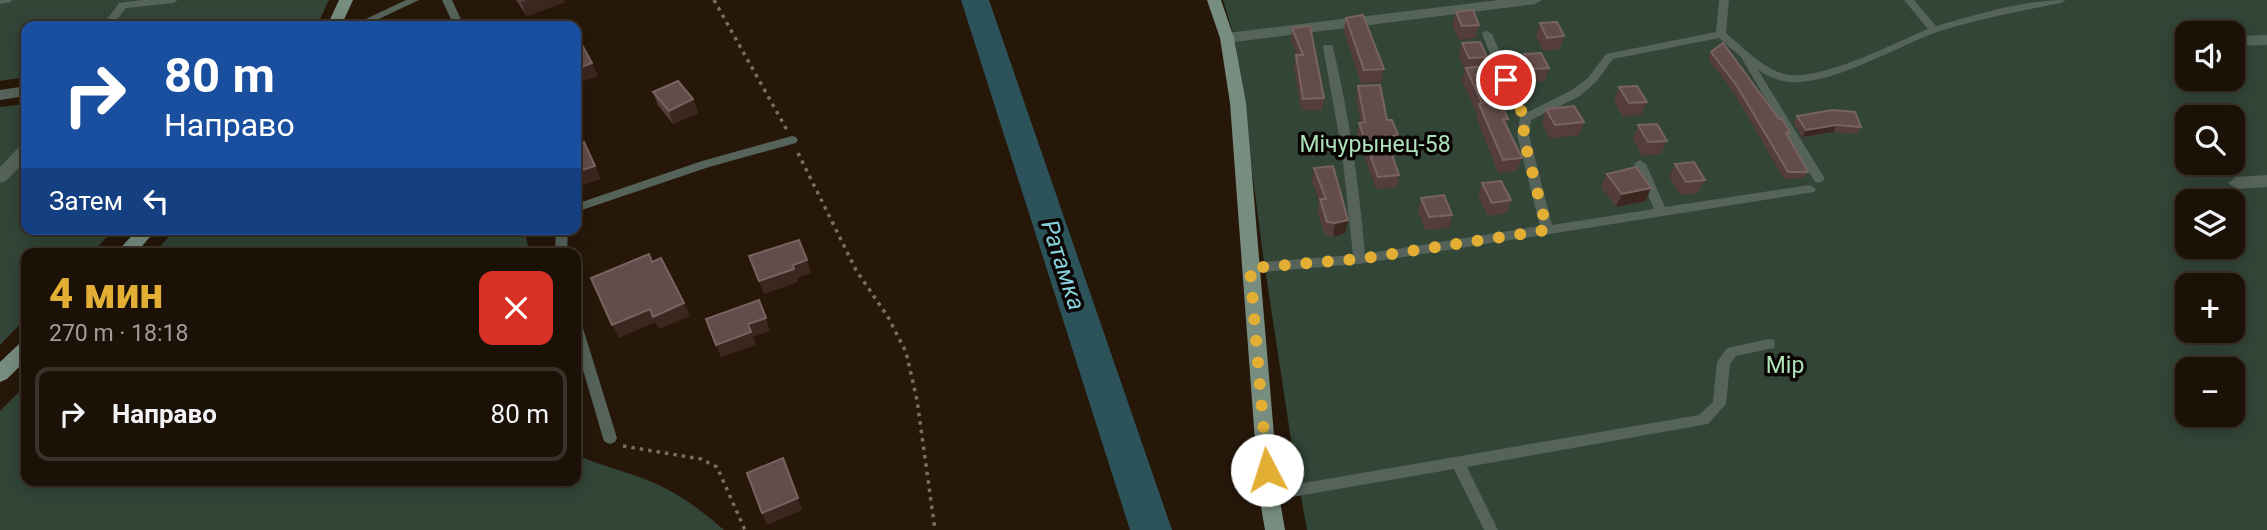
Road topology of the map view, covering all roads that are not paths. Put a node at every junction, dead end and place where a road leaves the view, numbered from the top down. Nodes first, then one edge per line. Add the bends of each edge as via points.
1 (7, 0) edge
2 (173, 0) edge
3 (346, 0) edge
4 (414, 0) edge
5 (447, 0) edge
6 (1214, 0) edge
7 (1535, 0) edge
8 (1724, 0) edge
9 (1909, 0) edge
10 (2061, 0) edge
11 (0, 1) edge
12 (124, 3) edge
13 (111, 21) edge
14 (336, 21) edge
15 (367, 21) edge
16 (457, 21) edge
17 (1934, 30) junction
18 (1486, 34) dead end
19 (1721, 34) junction
20 (1230, 37) junction
21 (2267, 40) edge
22 (2245, 41) edge
23 (1328, 47) dead end
24 (1742, 51) junction
25 (21, 93) edge
26 (0, 95) edge
27 (1526, 118) junction
28 (792, 140) road end
29 (21, 155) edge
30 (1640, 164) dead end
31 (0, 177) edge
32 (2267, 181) edge
33 (2236, 183) dead end
34 (581, 206) edge
35 (1661, 212) junction
36 (1547, 230) junction
37 (143, 235) edge
38 (130, 248) edge
39 (1359, 259) junction
40 (1250, 268) junction
41 (581, 342) edge
42 (1769, 344) dead end
43 (15, 355) edge
44 (0, 374) edge
45 (610, 438) road end
46 (1458, 463) junction
47 (1269, 495) junction
48 (1275, 530) edge
49 (1491, 530) edge

1 - 11 lane
2 - 12 lane
3 - 14 street
4 - 15 lane
5 - 16 lane
6 - 20 street
7 - 20 street
8 - 19 lane
9 - 17 lane
10 - 17 lane via 1990,13
12 - 13 lane
17 - 24 lane via 1831,72 1798,79 1772,72
18 - 27 lane
19 - 24 lane
19 - 27 lane via 1610,56 1576,93
20 - 40 street
21 - 22 street
23 - 39 lane via 1352,164
24 - 35 lane via 1814,184
25 - 26 street
27 - 36 lane via 1523,135
28 - 34 lane
29 - 31 street
30 - 35 lane
32 - 33 street
35 - 36 lane
36 - 39 lane
37 - 38 street
39 - 40 lane
40 - 47 street
41 - 45 lane
42 - 46 lane via 1732,352 1724,362 1719,404 1703,420
43 - 44 street
46 - 47 lane
46 - 49 lane
47 - 48 street

